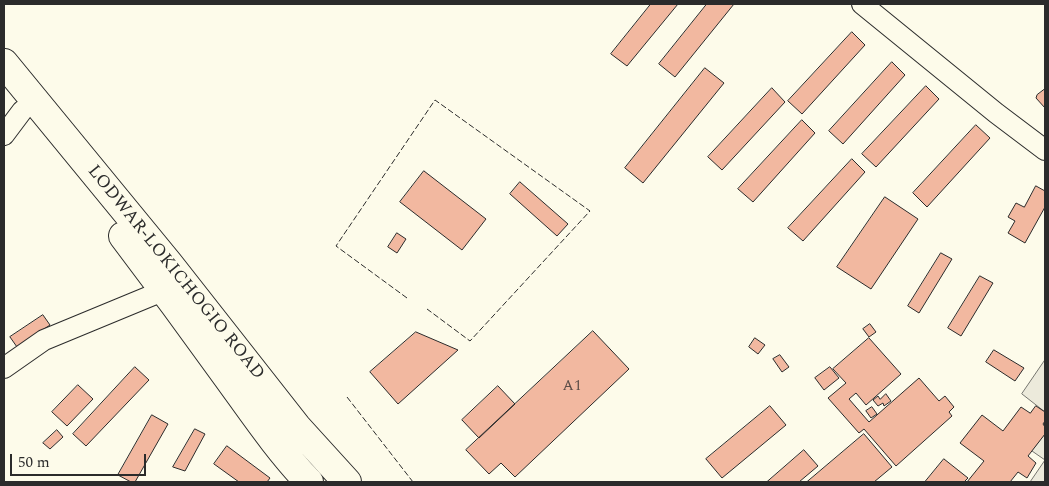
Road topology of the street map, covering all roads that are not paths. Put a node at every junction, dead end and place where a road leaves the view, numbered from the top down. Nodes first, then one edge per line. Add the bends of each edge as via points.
1 (862, 4) edge
2 (4, 63) edge
3 (4, 89) edge
4 (22, 111) junction
5 (4, 135) edge
6 (1045, 150) edge
7 (165, 290) junction
8 (4, 368) edge
9 (309, 482) edge
10 (347, 482) edge

1 - 6 street
2 - 10 highway, LODWAR-LOKICHOGIO ROAD via 297,427
3 - 4 highway, LODWAR-LOKICHOGIO ROAD
4 - 5 street
4 - 7 highway, LODWAR-LOKICHOGIO ROAD via 82,182
7 - 8 street via 44,340
7 - 9 highway, LODWAR-LOKICHOGIO ROAD via 243,400

